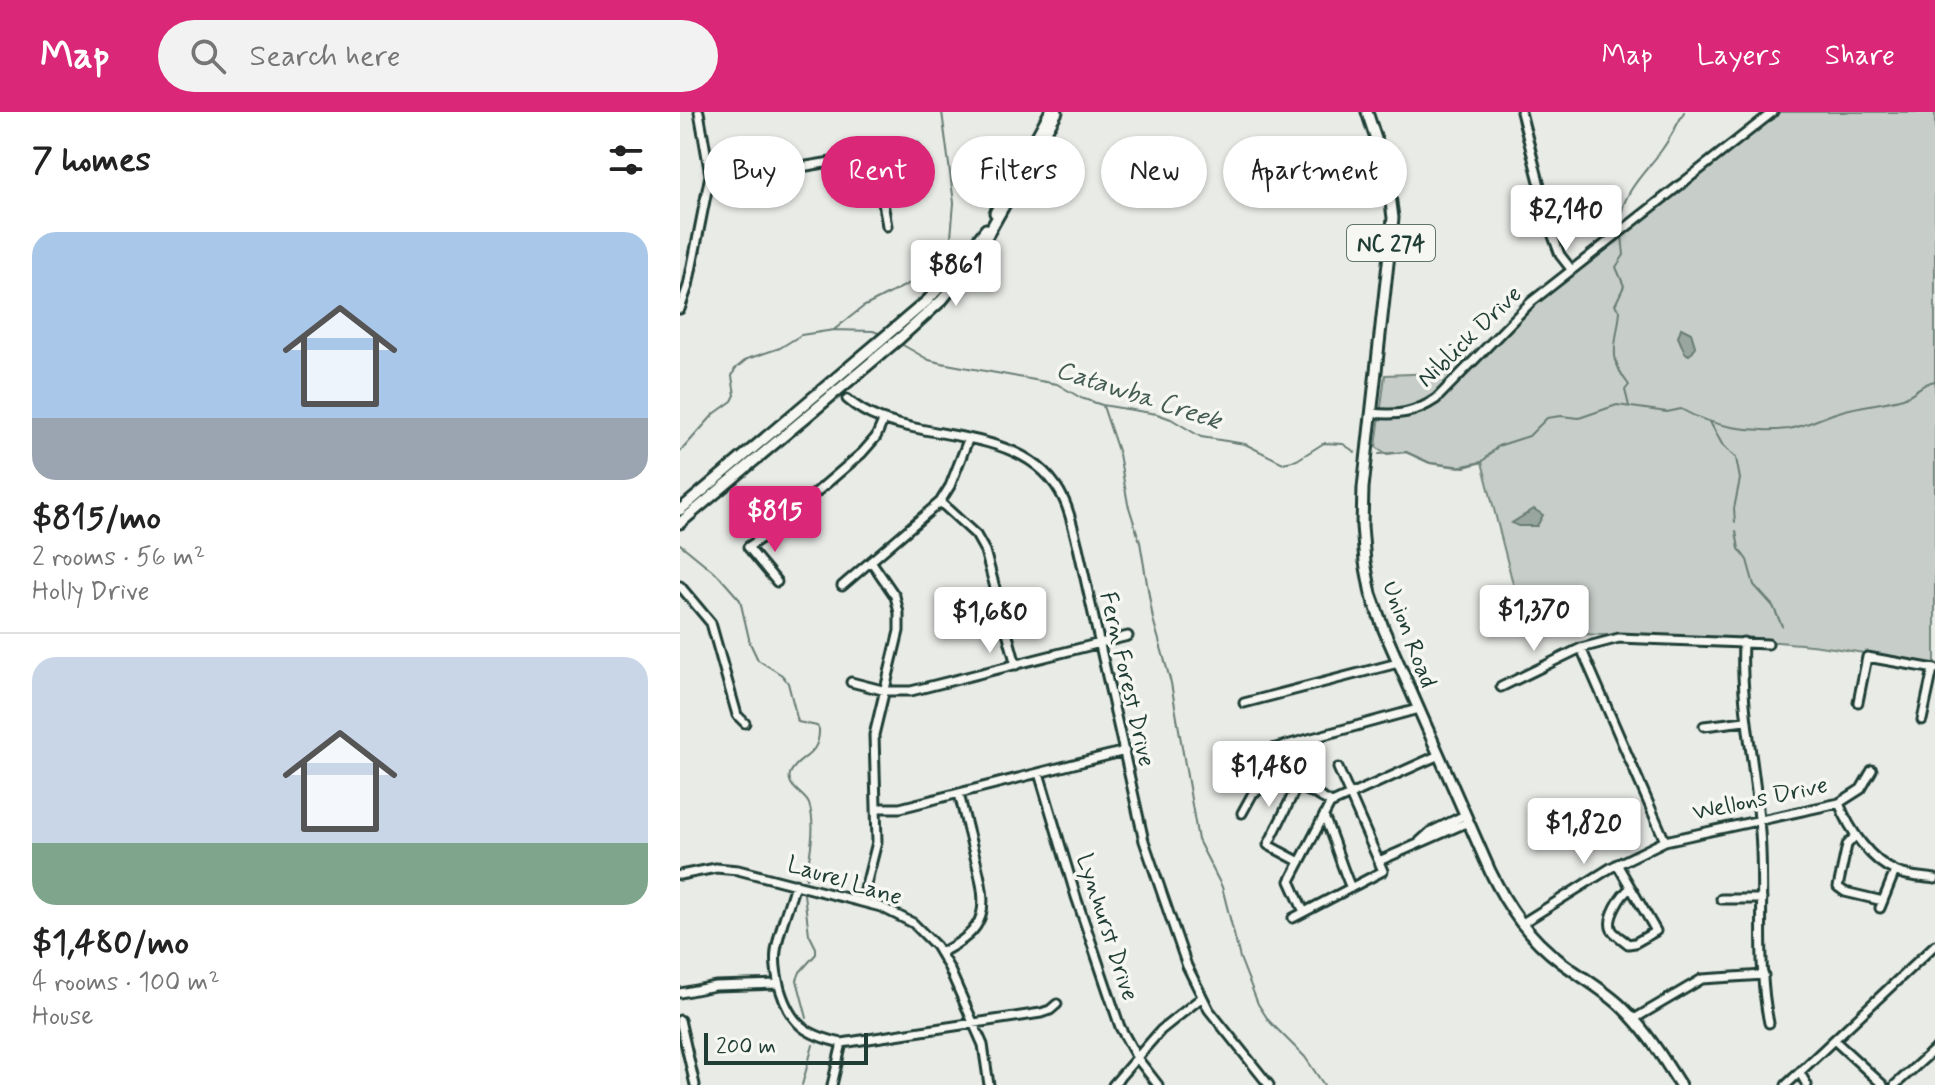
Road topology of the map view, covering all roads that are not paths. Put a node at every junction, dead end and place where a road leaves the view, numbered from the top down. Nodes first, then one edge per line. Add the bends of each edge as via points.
1 (699, 112) edge
2 (1050, 112) edge
3 (1057, 112) edge
4 (1367, 112) edge
5 (1521, 112) edge
6 (1773, 112) edge
7 (1038, 136) edge
8 (1043, 136) edge
9 (704, 141) edge
10 (704, 205) edge
11 (884, 208) edge
12 (1001, 208) edge
13 (887, 226) dead end
14 (1571, 269) junction
15 (680, 309) edge
16 (908, 324) junction
17 (847, 399) dead end
18 (1372, 413) junction
19 (883, 421) junction
20 (968, 440) junction
21 (940, 502) junction
22 (680, 510) edge
23 (680, 523) edge
24 (871, 561) junction
25 (777, 582) dead end
26 (681, 586) edge
27 (842, 586) dead end
28 (1128, 636) dead end
29 (1743, 642) junction
30 (1100, 644) junction
31 (1768, 644) dead end
32 (1581, 648) junction
33 (1398, 663) junction
34 (1016, 665) junction
35 (1934, 669) edge
36 (851, 682) dead end
37 (1501, 687) dead end
38 (886, 691) junction
39 (1858, 702) dead end
40 (1244, 703) dead end
41 (1418, 709) junction
42 (1922, 720) dead end
43 (1745, 721) junction
44 (745, 723) dead end
45 (1704, 726) dead end
46 (1125, 751) junction
47 (1265, 751) dead end
48 (1439, 755) junction
49 (1338, 768) dead end
50 (1872, 770) dead end
51 (1039, 773) junction
52 (1297, 786) junction
53 (959, 793) junction
54 (1349, 795) junction
55 (1332, 803) junction
56 (1839, 803) junction
57 (876, 808) junction
58 (1242, 813) dead end
59 (1324, 817) junction
60 (1467, 819) junction
61 (1759, 819) junction
62 (1856, 835) junction
63 (1665, 841) junction
64 (1379, 861) junction
65 (1300, 862) junction
66 (1617, 864) junction
67 (1895, 871) junction
68 (680, 875) edge
69 (1935, 879) edge
70 (795, 884) junction
71 (1351, 888) junction
72 (1631, 888) junction
73 (1721, 899) dead end
74 (1762, 899) junction
75 (862, 901) junction
76 (1304, 912) junction
77 (1293, 918) dead end
78 (1521, 924) junction
79 (1935, 945) edge
80 (940, 953) junction
81 (1764, 975) junction
82 (779, 984) junction
83 (680, 993) edge
84 (1201, 998) junction
85 (1057, 1004) dead end
86 (1634, 1019) junction
87 (680, 1020) edge
88 (973, 1023) junction
89 (1769, 1023) dead end
90 (1834, 1040) junction
91 (842, 1043) junction
92 (1935, 1049) edge
93 (1137, 1058) junction
94 (1800, 1073) junction
95 (695, 1085) edge
96 (832, 1085) edge
97 (989, 1085) edge
98 (1113, 1085) edge
99 (1158, 1085) edge
100 (1269, 1085) edge
101 (1680, 1085) edge
102 (1786, 1085) edge
103 (1807, 1085) edge
104 (1883, 1085) edge
105 (1895, 1085) edge

1 - 9 street
2 - 7 main road
3 - 8 main road
4 - 18 main road, Union Road / NC 274 via 1387,172 1393,218
5 - 14 street via 1553,236
6 - 14 street, Niblick Drive
10 - 15 street
11 - 13 street
12 - 16 main road via 965,273 942,300
14 - 18 street, Niblick Drive via 1436,399 1399,415
16 - 22 main road
16 - 23 main road via 869,364
17 - 19 street, Fern Forest Drive
18 - 33 main road, Union Road / NC 274 via 1363,544 1371,594
19 - 20 street, Fern Forest Drive
19 - 25 street via 862,453 748,547
20 - 21 street
20 - 30 street, Fern Forest Drive via 1021,454 1059,489
21 - 24 street
21 - 34 street via 964,522 985,551
24 - 27 street
24 - 38 street via 895,596 899,613
26 - 44 street via 711,623 737,715
28 - 30 street
29 - 31 street
29 - 32 street via 1634,637
29 - 43 street
30 - 34 street
30 - 46 street, Fern Forest Drive
32 - 37 street
32 - 63 street
33 - 40 street
33 - 41 main road, Union Road / NC 274
34 - 38 street via 911,691
35 - 39 street via 1867,657
35 - 42 street
36 - 38 street
38 - 57 street via 874,735
41 - 47 street
41 - 48 main road, Union Road / NC 274
43 - 45 street
43 - 61 street
46 - 51 street
46 - 84 street, Fern Forest Drive via 1148,857
48 - 54 street
48 - 60 main road, Union Road / NC 274
49 - 54 street
50 - 56 street, Wellons Drive via 1861,789
51 - 53 street
51 - 93 street, Lynhurst Drive via 1080,911 1120,1027
52 - 55 street
52 - 58 street via 1266,786 1253,793
52 - 65 street via 1268,845
53 - 57 street via 895,809
53 - 80 street via 984,906 967,938
54 - 55 street
54 - 64 street
55 - 59 street
56 - 61 street, Wellons Drive
56 - 62 street
57 - 75 street via 877,847
59 - 65 street
59 - 71 street
60 - 64 street via 1430,832
60 - 78 main road, Union Road / NC 274
61 - 63 street, Wellons Drive
61 - 74 street
62 - 67 street
62 - 67 street via 1847,845 1838,887 1882,905
63 - 66 street, Wellons Drive
64 - 71 street via 1383,871
65 - 76 street via 1290,881
66 - 72 street
66 - 78 street, Wellons Drive
67 - 69 street
68 - 70 street, Laurel Lane via 730,868
70 - 75 street, Laurel Lane
70 - 82 street via 776,951
71 - 76 street
72 - 72 street via 1656,931 1628,944 1611,926 1619,898
73 - 74 street
74 - 81 street
75 - 80 street, Laurel Lane via 903,917
76 - 77 street
78 - 86 main road, Union Road / NC 274
79 - 90 street
80 - 88 street, Laurel Lane
81 - 86 street via 1702,979
81 - 89 street
82 - 83 street
82 - 91 street via 795,1022 807,1032
84 - 93 street via 1170,1021
84 - 100 street, Fern Forest Drive
85 - 88 street via 1041,1013
86 - 101 main road, Union Road / NC 274
87 - 95 street
88 - 91 street
88 - 97 street, Laurel Lane via 983,1045
90 - 94 street
90 - 104 street
91 - 96 street
92 - 105 street
93 - 98 street
93 - 99 street, Lynhurst Drive
94 - 102 street
94 - 103 street

